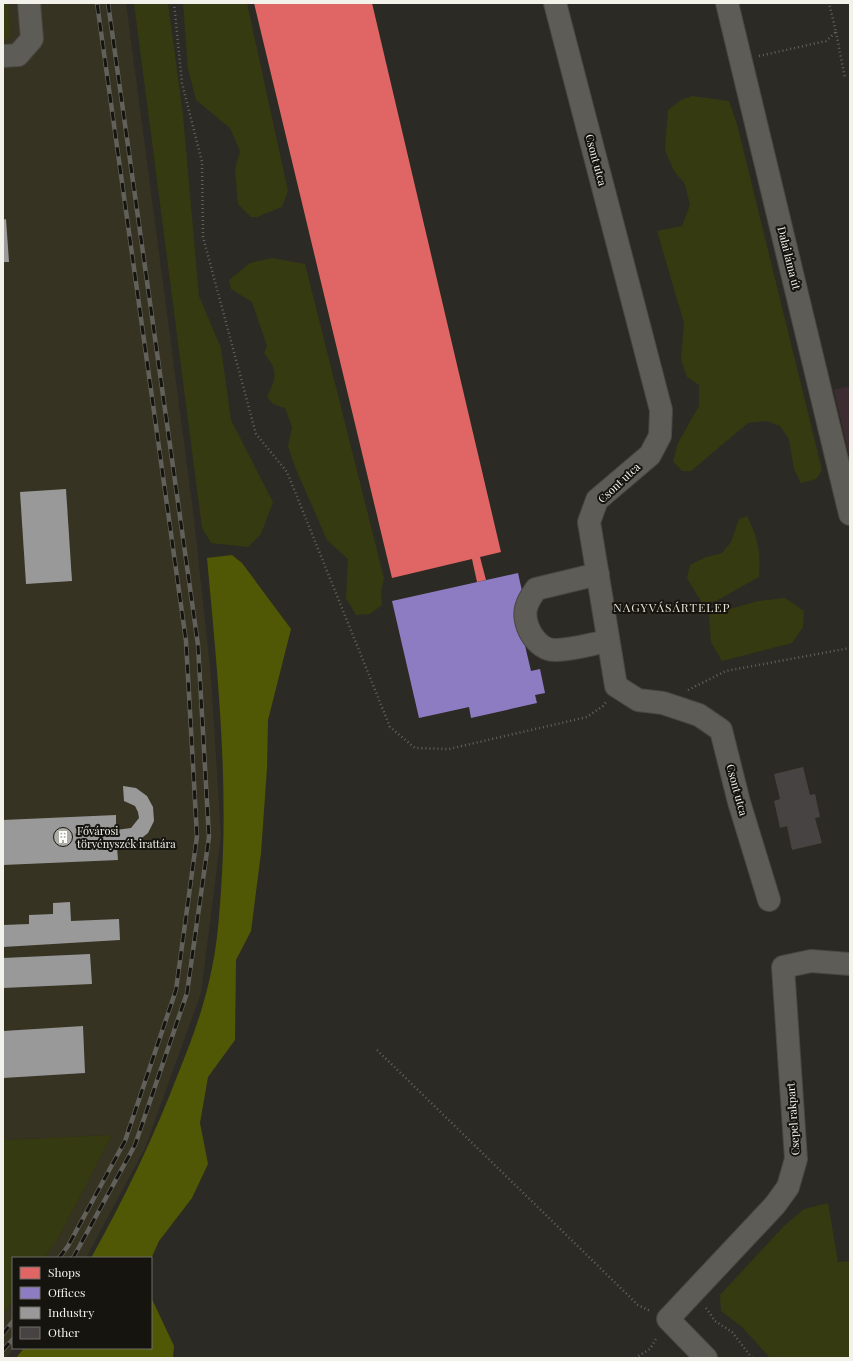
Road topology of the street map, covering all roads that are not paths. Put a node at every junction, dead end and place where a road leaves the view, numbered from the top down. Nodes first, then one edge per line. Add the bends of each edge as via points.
1 (29, 3) edge
2 (555, 3) edge
3 (727, 3) edge
4 (3, 56) edge
5 (850, 514) edge
6 (598, 574) junction
7 (608, 641) junction
8 (769, 900) dead end
9 (850, 964) edge
10 (706, 1358) edge

1 - 4 lane via 32,40 18,55
2 - 6 lane, Csont utca via 661,410 660,436 650,455 597,500 589,522
3 - 5 lane, Dalai láma út
6 - 7 lane, Csont utca
6 - 7 lane via 536,589 526,605 525,615 531,635 539,644 554,651
7 - 8 lane, Csont utca via 616,686 638,700 663,703 699,715 721,730 739,802
9 - 10 lane, Csepel rakpart via 811,961 783,967 796,1159 788,1187 775,1205 668,1319

